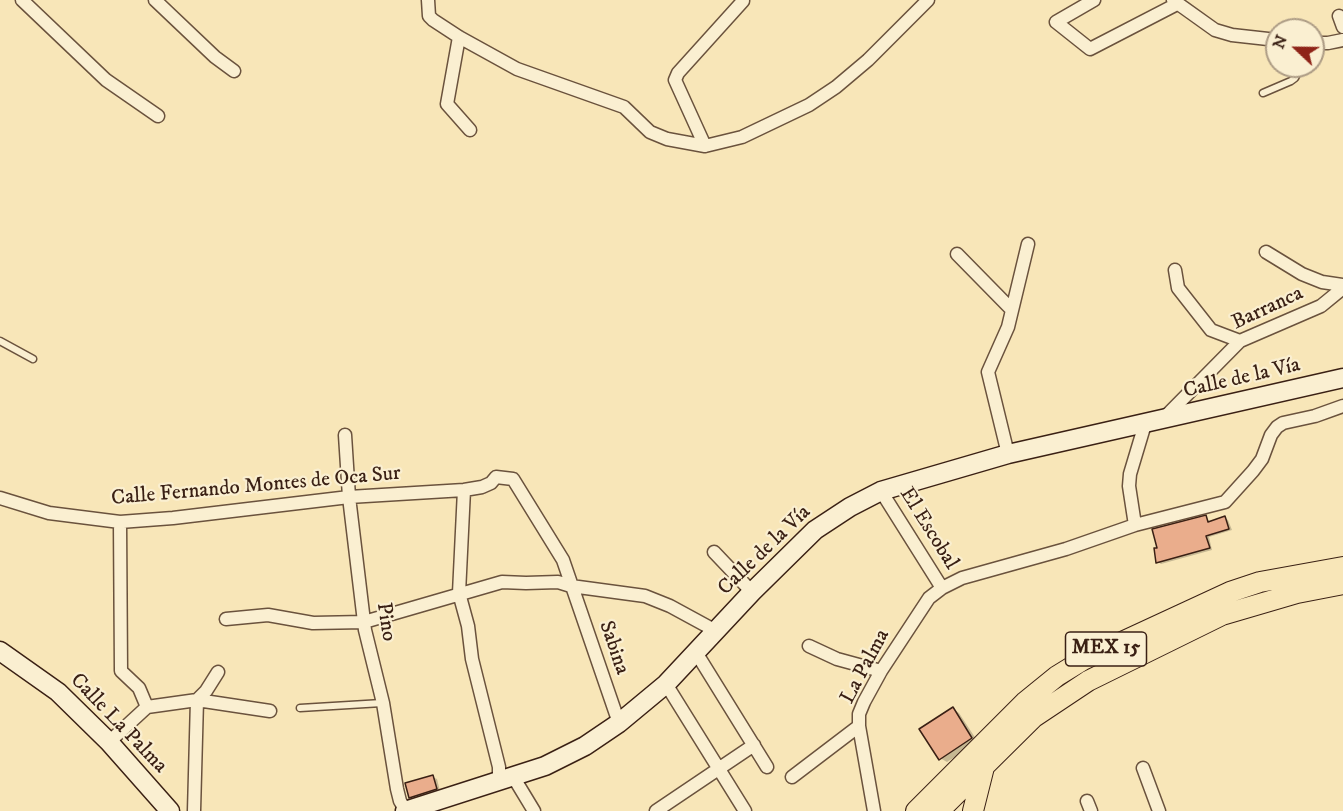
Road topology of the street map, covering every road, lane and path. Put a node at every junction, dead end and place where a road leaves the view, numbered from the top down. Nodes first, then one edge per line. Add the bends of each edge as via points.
1 (22, 0) edge
2 (155, 0) edge
3 (428, 0) edge
4 (928, 0) edge
5 (1094, 0) edge
6 (743, 1) edge
7 (1175, 2) edge
8 (459, 37) junction
9 (1265, 39) edge
10 (1343, 40) edge
11 (1325, 43) edge
12 (234, 71) dead end
13 (1295, 78) edge
14 (1263, 93) dead end
15 (158, 116) dead end
16 (470, 130) dead end
17 (705, 146) junction
18 (1028, 244) dead end
19 (1266, 252) dead end
20 (957, 254) dead end
21 (1175, 270) dead end
22 (1343, 287) edge
23 (1012, 310) junction
24 (0, 341) edge
25 (1240, 341) junction
26 (33, 359) dead end
27 (1343, 378) edge
28 (1343, 406) edge
29 (1154, 422) junction
30 (345, 435) dead end
31 (1008, 454) junction
32 (513, 479) joint
33 (464, 490) junction
34 (881, 491) junction
35 (349, 497) junction
36 (0, 498) edge
37 (120, 522) junction
38 (1135, 525) junction
39 (714, 552) dead end
40 (1343, 567) edge
41 (1343, 584) edge
42 (571, 586) junction
43 (942, 588) junction
44 (752, 592) junction
45 (459, 593) junction
46 (226, 619) dead end
47 (364, 622) junction
48 (716, 631) junction
49 (809, 646) dead end
50 (0, 651) edge
51 (697, 654) junction
52 (881, 671) junction
53 (218, 672) dead end
54 (666, 684) junction
55 (197, 700) junction
56 (383, 703) junction
57 (147, 707) junction
58 (300, 708) dead end
59 (270, 711) dead end
60 (619, 723) junction
61 (859, 726) junction
62 (109, 742) junction
63 (754, 744) junction
64 (985, 763) junction
65 (767, 766) dead end
66 (718, 768) junction
67 (1143, 768) dead end
68 (792, 777) dead end
69 (506, 779) junction
70 (170, 811) edge
71 (194, 811) edge
72 (405, 811) edge
73 (534, 811) edge
74 (656, 811) edge
75 (745, 811) edge
76 (874, 811) edge
77 (916, 811) edge
78 (939, 811) edge
79 (973, 811) edge
80 (1159, 811) edge

1 - 15 street via 106,80
2 - 12 street
3 - 8 street via 429,16
4 - 17 street via 868,60 809,105 742,137
5 - 7 street via 1056,22 1089,49
6 - 17 street via 675,80
7 - 9 street via 1215,30
8 - 16 street via 447,104
8 - 17 street via 517,69 624,107 650,132
10 - 11 street
13 - 14 lane
18 - 23 street
19 - 22 street via 1302,274
20 - 23 street
21 - 25 street via 1178,288 1211,330
22 - 25 street, Barranca via 1321,306
23 - 31 street via 988,372
24 - 26 lane
25 - 29 street, Barranca
27 - 29 street, Calle de la Vía
28 - 38 street via 1277,427 1262,459 1225,502
29 - 31 street, Calle de la Vía
29 - 38 street via 1130,474
30 - 35 street, Pino
31 - 34 street, Calle de la Vía
32 - 33 street, Calle Fernando Montes de Oca Sur via 496,477 482,487
32 - 42 street, Sabina via 563,560
33 - 35 street, Calle Fernando Montes de Oca Sur
33 - 45 street
34 - 43 street, El Escobal
34 - 44 street, Calle de la Vía via 815,530
35 - 37 street, Calle Fernando Montes de Oca Sur
35 - 47 street, Pino
36 - 37 street, Calle Fernando Montes de Oca Sur via 49,513
37 - 57 street via 121,671 139,688
38 - 43 street via 962,578
39 - 44 street
40 - 77 main road, MEX 15 via 1260,582 1230,592 1083,660 1025,702
41 - 64 main road, MEX 15 via 1222,615 1132,659 1068,693 1034,717
42 - 45 street via 558,582 501,582
42 - 48 street via 645,596
42 - 60 street, Sabina
43 - 52 street, La Palma via 929,598
44 - 48 street, Calle de la Vía
45 - 47 street
45 - 69 street via 499,767
46 - 47 street via 268,615 313,623
47 - 56 street, Pino
48 - 51 street, Calle de la Vía
49 - 52 street via 837,659
50 - 62 street, Calle La Palma via 58,692
51 - 54 street, Calle de la Vía
51 - 63 street
52 - 61 street, La Palma via 859,714
53 - 55 street
54 - 60 street, Calle de la Vía
54 - 66 street
55 - 57 street
55 - 59 street
55 - 71 street
56 - 58 lane
56 - 72 street, Pino via 397,789
57 - 62 street
60 - 69 street, Calle de la Vía via 545,766
61 - 68 street
61 - 76 street, La Palma
62 - 70 street, Calle La Palma
63 - 65 street
63 - 66 street
64 - 78 main road, MEX 15
64 - 79 main road
66 - 74 street
66 - 75 street
67 - 80 street
69 - 72 street, Calle de la Vía
69 - 73 street

